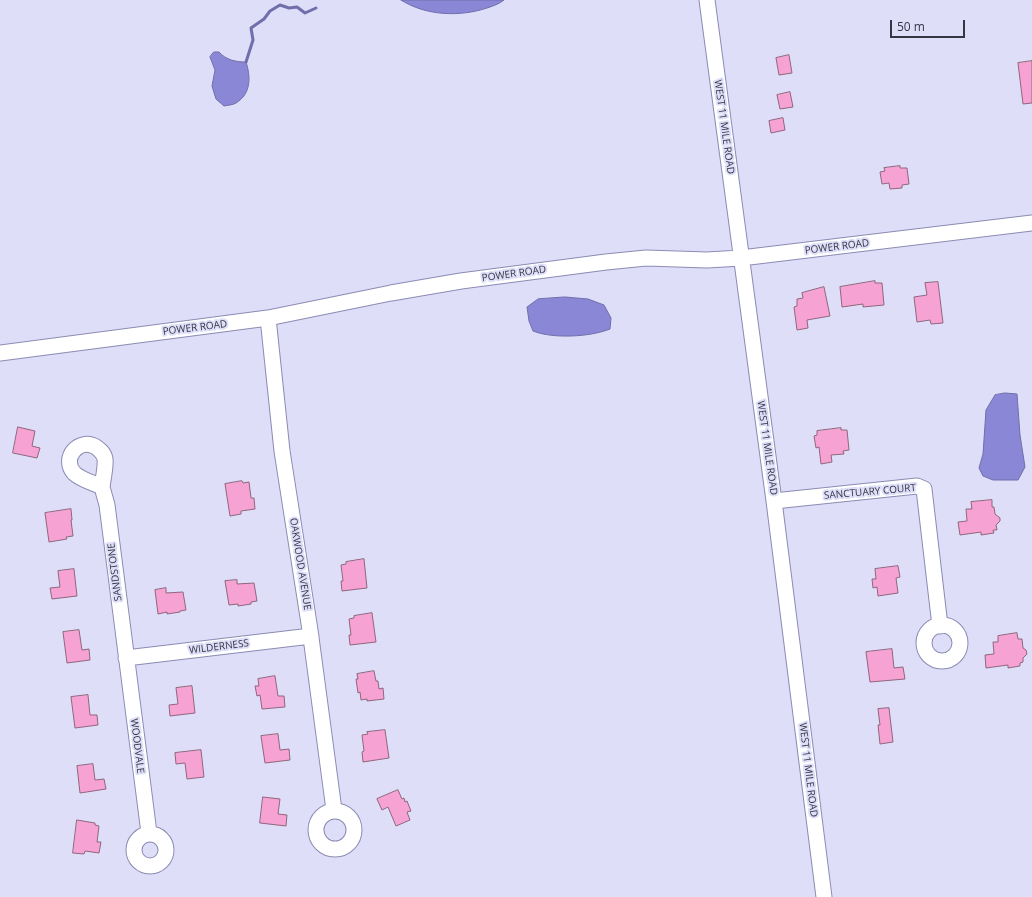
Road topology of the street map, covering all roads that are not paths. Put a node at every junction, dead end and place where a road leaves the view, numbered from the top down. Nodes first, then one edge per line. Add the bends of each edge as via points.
1 (707, 0) edge
2 (1032, 223) edge
3 (742, 258) junction
4 (268, 318) junction
5 (0, 353) edge
6 (102, 486) dead end
7 (774, 501) junction
8 (940, 626) dead end
9 (311, 636) junction
10 (126, 658) junction
11 (334, 810) dead end
12 (149, 834) dead end
13 (824, 897) edge

1 - 3 street, WEST 11 MILE ROAD
2 - 3 street, POWER ROAD
3 - 4 street, POWER ROAD via 646,258 606,262 461,281
3 - 7 street, WEST 11 MILE ROAD
4 - 5 street, POWER ROAD
4 - 9 street, OAKWOOD AVENUE via 282,451
6 - 10 street, SANDSTONE via 114,555
7 - 8 street, SANCTUARY COURT via 918,486 924,489
7 - 13 street, WEST 11 MILE ROAD
9 - 10 street, WILDERNESS
9 - 11 street, OAKWOOD AVENUE
10 - 12 street, WOODVALE

